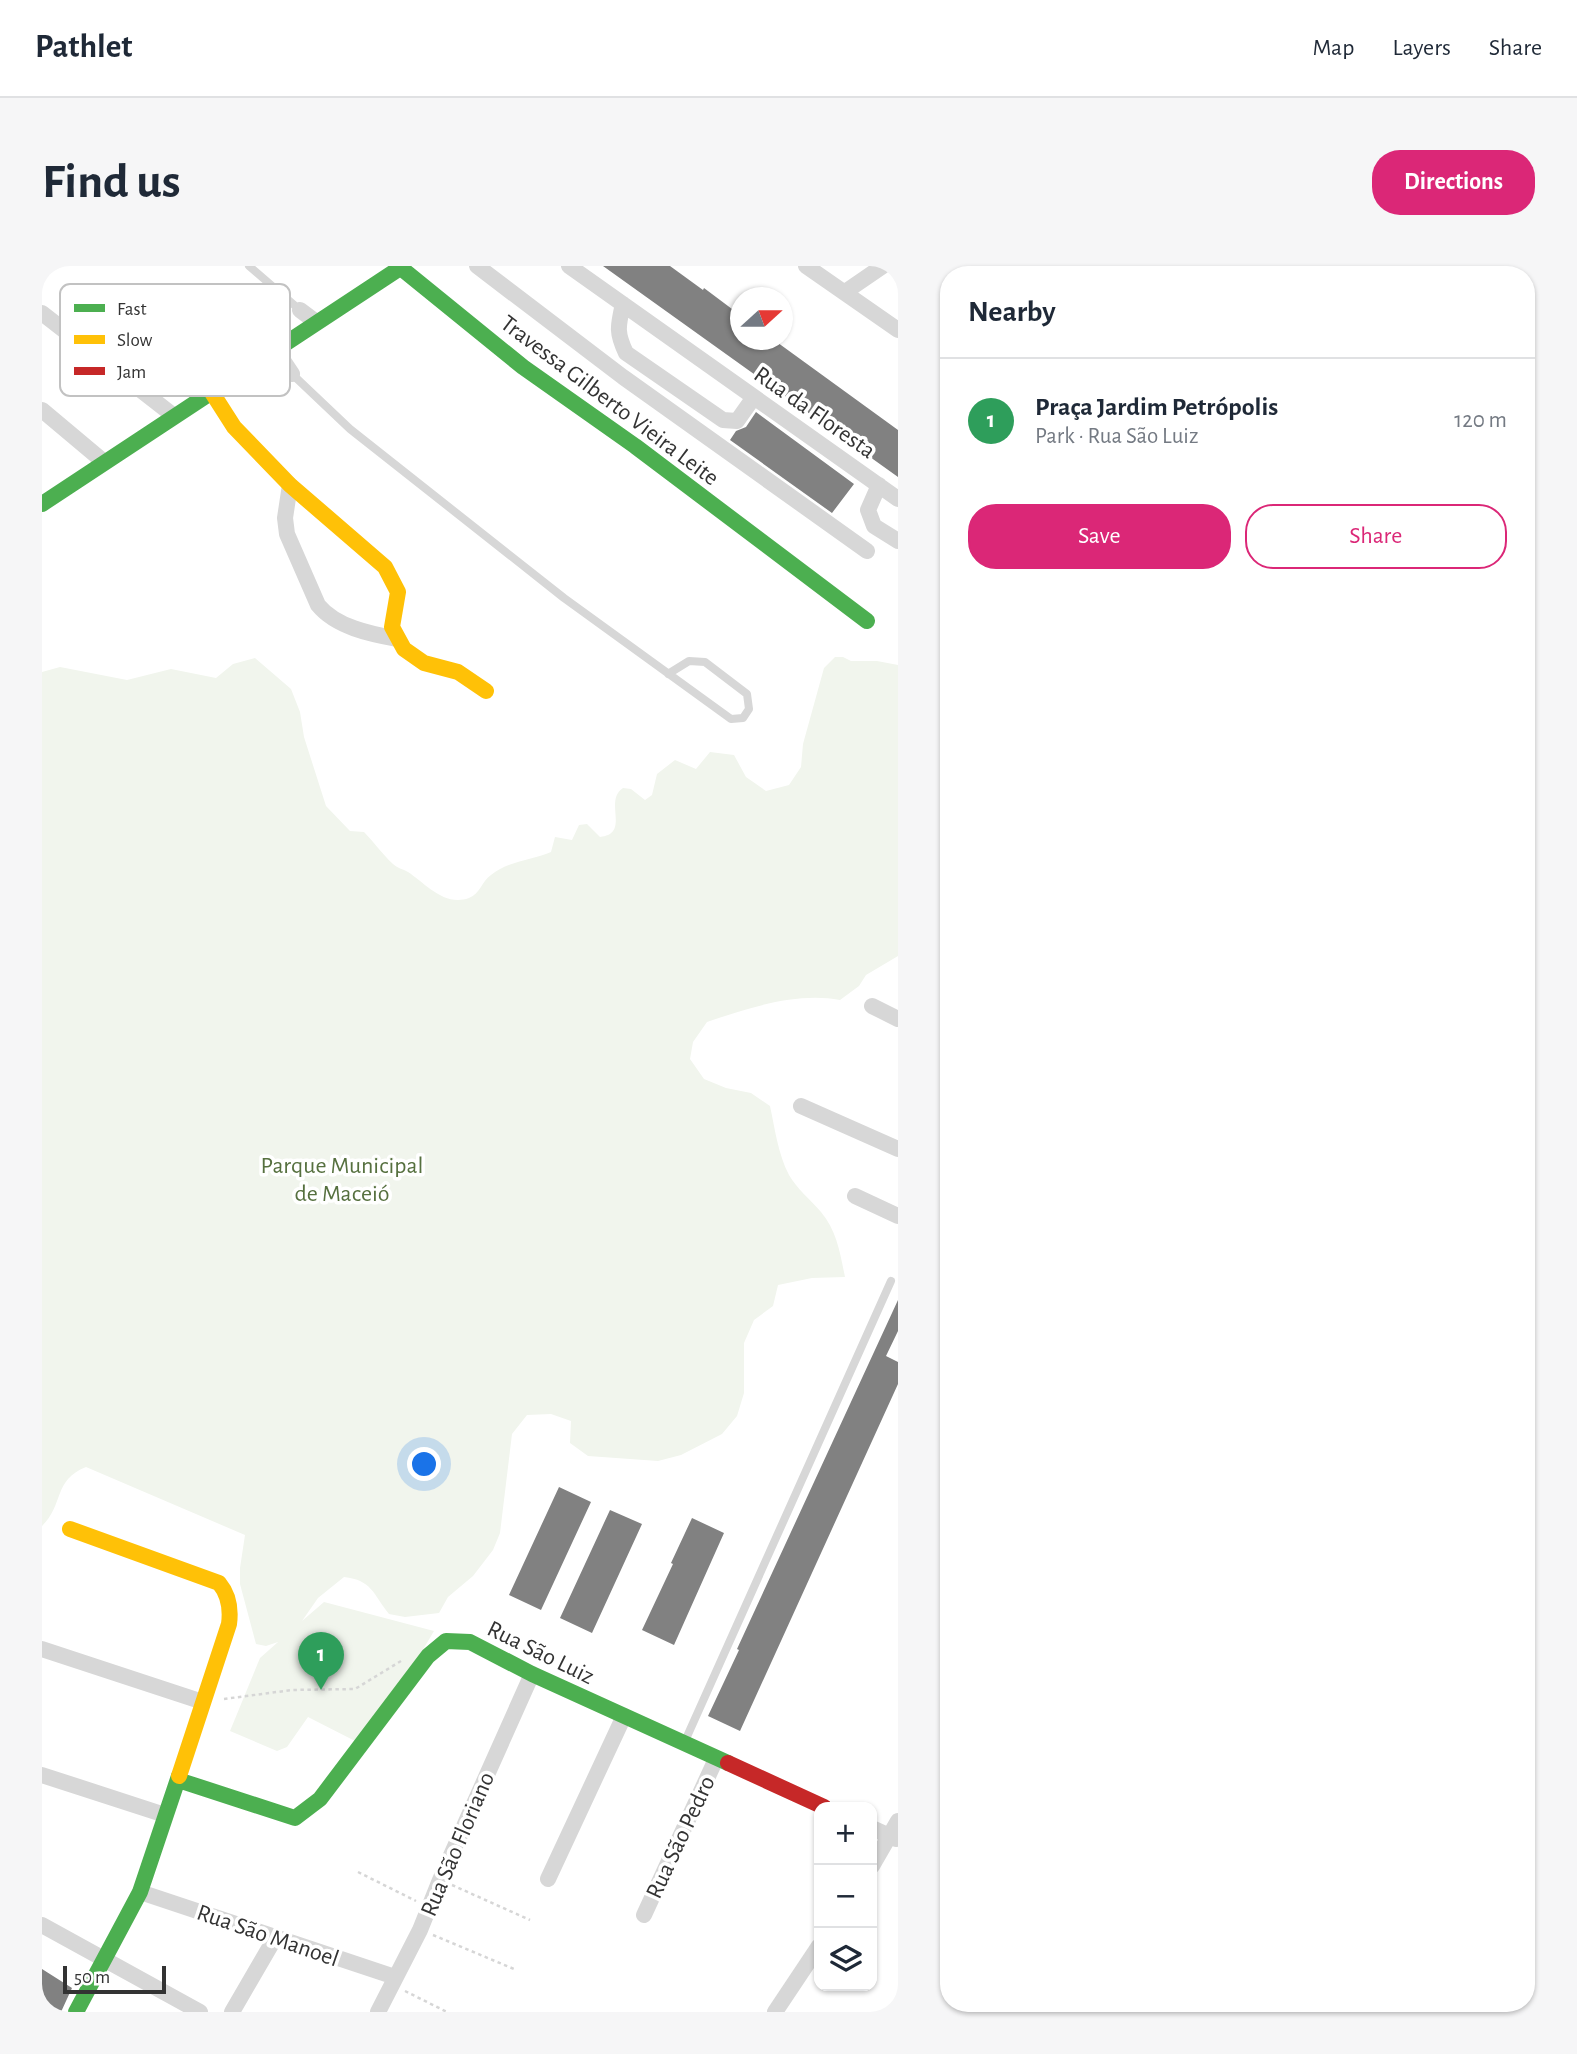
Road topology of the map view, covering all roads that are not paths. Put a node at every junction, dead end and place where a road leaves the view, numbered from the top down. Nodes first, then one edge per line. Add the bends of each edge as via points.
1 (249, 266) edge
2 (477, 266) edge
3 (569, 266) edge
4 (806, 266) edge
5 (883, 266) edge
6 (402, 267) edge
7 (270, 284) edge
8 (845, 292) junction
9 (290, 301) edge
10 (623, 304) junction
11 (300, 310) joint
12 (42, 313) edge
13 (316, 322) junction
14 (60, 327) edge
15 (898, 330) edge
16 (290, 340) edge
17 (290, 371) edge
18 (292, 374) joint
19 (148, 396) edge
20 (204, 396) edge
21 (214, 396) edge
22 (754, 397) junction
23 (42, 410) edge
24 (174, 416) junction
25 (104, 462) junction
26 (290, 485) junction
27 (879, 485) junction
28 (898, 499) edge
29 (42, 504) edge
30 (898, 541) edge
31 (867, 551) dead end
32 (867, 621) dead end
33 (398, 639) junction
34 (668, 674) junction
35 (486, 691) dead end
36 (872, 1006) dead end
37 (898, 1019) edge
38 (802, 1106) dead end
39 (898, 1149) edge
40 (855, 1196) dead end
41 (898, 1216) edge
42 (891, 1282) dead end
43 (70, 1529) dead end
44 (42, 1649) edge
45 (532, 1674) junction
46 (203, 1702) junction
47 (624, 1716) junction
48 (684, 1744) junction
49 (716, 1759) junction
50 (42, 1775) edge
51 (178, 1780) junction
52 (814, 1803) edge
53 (165, 1815) junction
54 (898, 1821) edge
55 (877, 1830) edge
56 (893, 1838) edge
57 (873, 1865) edge
58 (548, 1879) dead end
59 (141, 1892) junction
60 (643, 1915) dead end
61 (42, 1925) edge
62 (275, 1938) junction
63 (814, 1954) edge
64 (104, 1958) junction
65 (393, 1981) junction
66 (76, 2012) edge
67 (200, 2012) edge
68 (232, 2012) edge
69 (378, 2012) edge
70 (775, 2012) edge

1 - 7 lane
2 - 31 street
3 - 10 street, Rua da Floresta
4 - 8 street
5 - 8 street
6 - 13 street
6 - 32 street, Travessa Gilberto Vieira Leite via 523,367
8 - 15 street
9 - 11 lane
10 - 22 street, Rua da Floresta
10 - 22 street via 619,337 626,352 648,368 723,420 737,421
11 - 13 street
12 - 14 street
13 - 16 street
17 - 18 street
18 - 34 lane via 360,437
19 - 24 street
20 - 24 street
21 - 26 street via 234,427
22 - 27 street, Rua da Floresta
23 - 25 street
24 - 25 street
25 - 29 street
26 - 33 street via 385,567 398,592 392,627
26 - 33 street via 287,534 318,604 337,620 372,635
27 - 28 street, Rua da Floresta
27 - 30 street via 868,510 874,526
33 - 35 street via 424,663 458,672
34 - 34 lane via 689,661 705,662 747,694 749,709 743,718 731,719
36 - 37 street
38 - 39 street
40 - 41 street
42 - 48 lane
43 - 46 street via 225,1588 231,1610 229,1624
44 - 46 street
45 - 47 street, Rua São Luiz
45 - 51 street, Rua São Luiz via 470,1642 446,1642 428,1656 320,1799 295,1818
45 - 65 street, Rua São Floriano via 420,1930
46 - 51 street
47 - 48 street, Rua São Luiz
47 - 58 street
48 - 49 street, Rua São Luiz
49 - 52 street, Rua São Luiz
49 - 60 street, Rua São Pedro
50 - 53 street
51 - 53 street
53 - 59 street
54 - 56 street
55 - 56 street
56 - 57 street
59 - 62 street, Rua São Manoel
59 - 64 street
61 - 64 street
62 - 65 street, Rua São Manoel
62 - 68 street
63 - 70 street
64 - 66 street
64 - 67 street
65 - 69 street, Rua São Floriano

